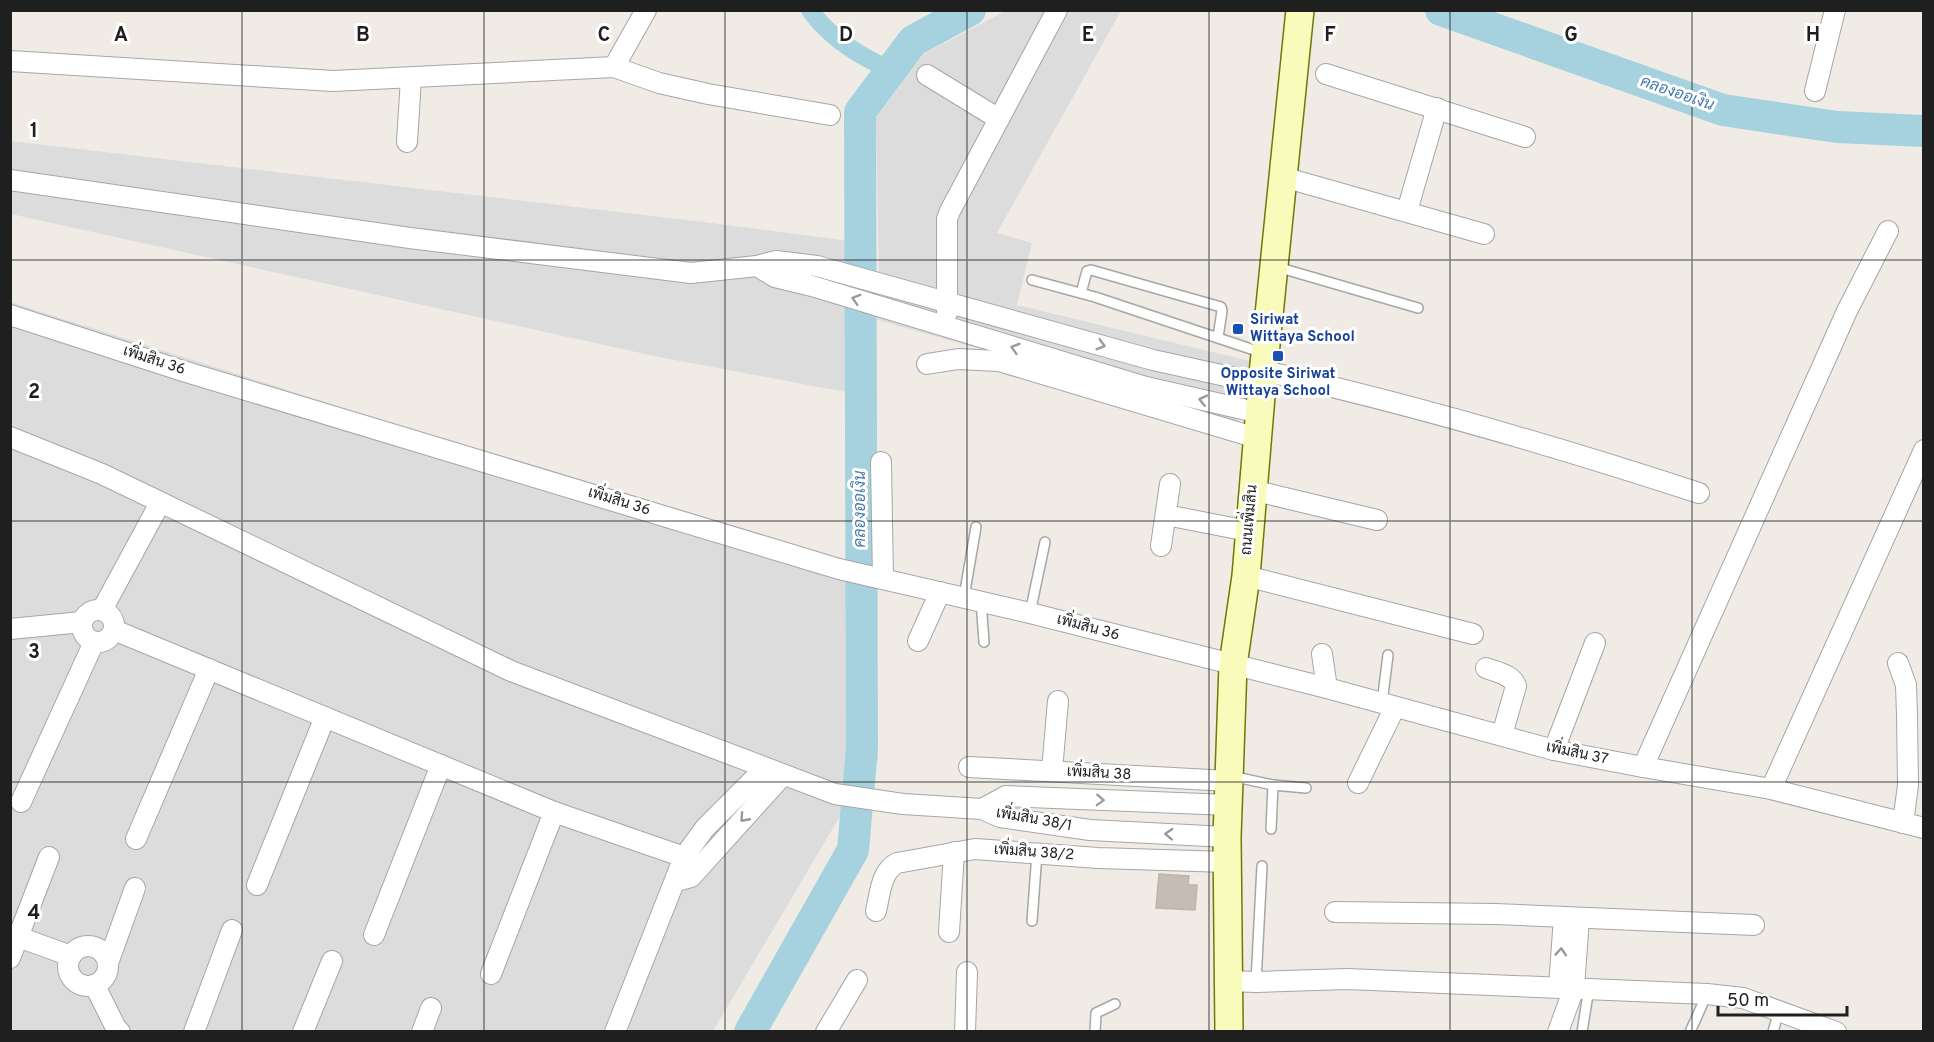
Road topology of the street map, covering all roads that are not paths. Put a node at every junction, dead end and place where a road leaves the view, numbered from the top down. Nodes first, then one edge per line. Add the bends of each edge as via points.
1 (646, 10) edge
2 (1057, 10) edge
3 (1300, 10) edge
4 (1835, 10) edge
5 (10, 61) edge
6 (614, 67) junction
7 (1326, 74) dead end
8 (927, 75) dead end
9 (411, 78) junction
10 (1815, 91) dead end
11 (1437, 108) junction
12 (830, 115) dead end
13 (999, 119) junction
14 (1525, 137) dead end
15 (407, 142) dead end
16 (1283, 177) junction
17 (10, 180) edge
18 (1407, 212) junction
19 (1888, 231) dead end
20 (1484, 234) dead end
21 (757, 266) junction
22 (1274, 266) junction
23 (1032, 280) dead end
24 (1082, 293) junction
25 (949, 302) junction
26 (1418, 308) dead end
27 (10, 315) edge
28 (945, 327) junction
29 (1218, 337) junction
30 (927, 364) dead end
31 (1264, 369) junction
32 (1259, 426) junction
33 (10, 437) edge
34 (1923, 450) edge
35 (881, 462) dead end
36 (1170, 484) dead end
37 (1252, 490) junction
38 (1699, 493) dead end
39 (160, 503) junction
40 (1166, 515) junction
41 (1377, 520) dead end
42 (976, 527) dead end
43 (1248, 531) junction
44 (1045, 542) dead end
45 (1161, 546) dead end
46 (1246, 576) junction
47 (881, 578) junction
48 (940, 592) junction
49 (972, 599) junction
50 (102, 610) junction
51 (1030, 613) junction
52 (82, 622) junction
53 (10, 629) edge
54 (114, 630) junction
55 (1473, 633) dead end
56 (918, 641) dead end
57 (94, 642) junction
58 (984, 642) dead end
59 (1595, 644) dead end
60 (1322, 654) dead end
61 (1388, 655) dead end
62 (1898, 663) dead end
63 (1233, 666) junction
64 (1486, 668) dead end
65 (209, 669) junction
66 (1326, 688) junction
67 (1058, 700) dead end
68 (1389, 705) junction
69 (325, 717) junction
70 (1502, 735) junction
71 (1554, 750) junction
72 (441, 765) junction
73 (969, 767) dead end
74 (1643, 767) junction
75 (774, 771) junction
76 (1052, 771) junction
77 (1358, 783) dead end
78 (1273, 786) junction
79 (1229, 787) junction
80 (1306, 788) dead end
81 (1772, 789) junction
82 (1057, 798) junction
83 (21, 802) dead end
84 (982, 809) junction
85 (554, 812) junction
86 (1903, 823) junction
87 (1053, 824) junction
88 (1923, 828) edge
89 (1271, 829) dead end
90 (136, 839) dead end
91 (1227, 850) junction
92 (954, 852) junction
93 (1037, 853) junction
94 (49, 857) dead end
95 (684, 858) junction
96 (1262, 866) dead end
97 (676, 881) junction
98 (257, 885) dead end
99 (135, 888) dead end
100 (876, 911) dead end
101 (1335, 912) dead end
102 (1571, 917) junction
103 (1032, 921) dead end
104 (1754, 925) dead end
105 (232, 930) dead end
106 (950, 932) dead end
107 (15, 935) edge
108 (374, 935) dead end
109 (71, 956) junction
110 (10, 958) edge
111 (332, 961) dead end
112 (108, 963) junction
113 (967, 972) dead end
114 (491, 974) dead end
115 (857, 980) dead end
116 (1228, 981) junction
117 (1256, 982) junction
118 (95, 986) junction
119 (1574, 988) junction
120 (1707, 994) junction
121 (1115, 1004) dead end
122 (431, 1008) dead end
123 (1779, 1010) junction
124 (120, 1032) edge
125 (194, 1032) edge
126 (303, 1032) edge
127 (422, 1032) edge
128 (615, 1032) edge
129 (826, 1032) edge
130 (964, 1032) edge
131 (1095, 1032) edge
132 (1229, 1032) edge
133 (1558, 1032) edge
134 (1582, 1032) edge
135 (1690, 1032) edge
136 (1773, 1032) edge
137 (1836, 1032) edge

1 - 6 street
2 - 13 street
3 - 16 street, ถนนเพิ่มสิน
4 - 10 street
5 - 9 street via 333,81
6 - 9 street
6 - 12 street via 689,90
7 - 11 street
8 - 13 street
9 - 15 street
11 - 14 street
11 - 18 street
13 - 25 street via 947,219
16 - 18 street
16 - 22 street, ถนนเพิ่มสิน
17 - 21 street via 410,238 691,273
18 - 20 street
19 - 74 street via 1847,311
21 - 25 street via 776,261 817,266
28 -> 21 street via 775,277
22 - 26 lane
22 - 31 street, ถนนเพิ่มสิน
23 - 24 lane
24 - 29 lane
24 - 29 lane via 1087,271 1091,270 1221,307
25 - 28 street
25 -> 31 street via 1153,360
27 - 47 street, เพิ่มสิน 36 via 839,569
32 -> 28 street via 1146,387
29 - 31 lane
30 - 32 street via 958,358 999,361
31 - 32 street, ถนนเพิ่มสิน
31 - 38 street via 1577,453
32 - 37 street, ถนนเพิ่มสิน
33 - 39 street via 102,474
34 - 81 street
35 - 47 street
36 - 40 street
37 - 41 street
37 - 43 street, ถนนเพิ่มสิน
39 - 50 street
39 - 75 street via 511,671
40 - 43 street
40 - 45 street
42 - 49 lane
43 - 46 street, ถนนเพิ่มสิน
44 - 51 lane
46 - 55 street
46 - 63 street, ถนนเพิ่มสิน
47 - 48 street, เพิ่มสิน 36
48 - 49 street, เพิ่มสิน 36
48 - 56 street
49 - 51 street, เพิ่มสิน 36
49 - 58 lane
50 - 52 street via 90,611
50 - 54 street via 112,617
51 - 63 street, เพิ่มสิน 36
52 - 53 street
52 - 57 street via 84,634
54 - 57 street via 106,640
54 - 65 street
57 - 83 street
59 - 71 street
60 - 66 street
61 - 68 lane
62 - 86 street via 1906,685 1907,715 1908,784
63 - 66 street, เพิ่มสิน 37
63 - 79 street, ถนนเพิ่มสิน
64 - 70 street via 1515,681
65 - 69 street
65 - 90 street
66 - 68 street, เพิ่มสิน 37
67 - 76 street
68 - 70 street, เพิ่มสิน 37
68 - 77 street
69 - 72 street
69 - 98 street
70 - 71 street, เพิ่มสิน 37
71 - 74 street, เพิ่มสิน 37
72 - 85 street
72 - 108 street
73 - 76 street, เพิ่มสิน 38
74 - 81 street, เพิ่มสิน 37
75 - 84 street via 835,794 903,804
75 - 95 street via 705,828
75 -> 97 street via 691,877
76 - 79 street, เพิ่มสิน 38
78 - 79 lane
78 - 80 lane
78 - 89 lane
82 -> 79 street, เพิ่มสิน 38/1
79 - 91 street, ถนนเพิ่มสิน
81 - 86 street, เพิ่มสิน 37
82 - 84 street, เพิ่มสิน 38/1 via 1006,796
82 - 87 street
84 - 87 street, เพิ่มสิน 38/1 via 1000,817
85 - 95 street
85 - 114 street
86 - 88 street, เพิ่มสิน 37
91 -> 87 street, เพิ่มสิน 38/1
91 - 93 street, เพิ่มสิน 38/2
91 - 116 street, ถนนเพิ่มสิน
92 - 93 street, เพิ่มสิน 38/2 via 975,849
92 - 100 street, เพิ่มสิน 38/2 via 890,866
92 - 106 street
93 - 103 lane
94 - 107 street
95 - 97 street
96 - 117 lane
97 - 128 street
99 - 112 street
101 - 102 street
102 - 104 street
102 - 119 street
105 - 125 street
107 - 109 street
107 - 110 street
109 - 112 street via 75,950 89,946 102,951
109 - 118 street via 68,970 75,982
111 - 126 street
112 - 118 street via 106,977
113 - 130 street
115 - 129 street
116 - 117 street
116 - 132 street, ถนนเพิ่มสิน
117 - 119 street via 1347,979
118 - 124 street
119 - 120 street
119 - 133 street
119 - 134 lane
120 - 123 street via 1743,998
120 - 135 lane
121 - 131 lane via 1096,1013
122 - 127 street
123 - 136 lane
123 - 137 street

